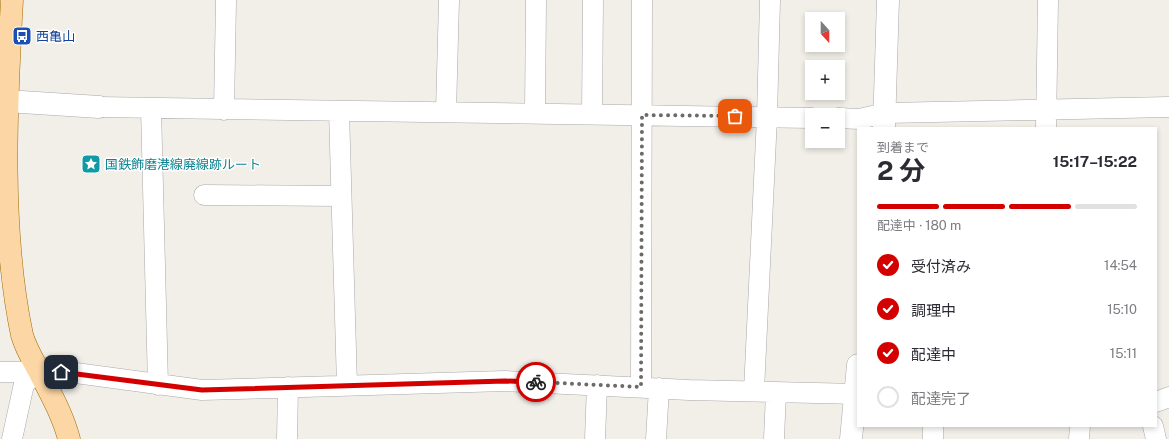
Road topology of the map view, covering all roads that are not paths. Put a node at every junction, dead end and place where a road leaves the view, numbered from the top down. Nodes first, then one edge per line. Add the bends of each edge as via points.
1 (12, 0) edge
2 (226, 0) edge
3 (449, 0) edge
4 (536, 0) edge
5 (593, 0) edge
6 (642, 0) edge
7 (770, 0) edge
8 (888, 0) edge
9 (1048, 0) edge
10 (3, 101) edge
11 (98, 107) joint
12 (1169, 107) edge
13 (151, 108) junction
14 (224, 110) junction
15 (339, 111) junction
16 (446, 112) junction
17 (535, 113) junction
18 (592, 114) junction
19 (642, 115) junction
20 (767, 117) junction
21 (805, 118) edge
22 (845, 118) edge
23 (1046, 119) edge
24 (885, 120) edge
25 (204, 195) dead end
26 (341, 196) junction
27 (38, 371) junction
28 (0, 372) edge
29 (857, 379) edge
30 (158, 385) junction
31 (347, 385) junction
32 (597, 385) junction
33 (288, 387) junction
34 (650, 387) junction
35 (754, 392) junction
36 (776, 392) junction
37 (856, 394) edge
38 (1169, 397) edge
39 (1157, 402) edge
40 (933, 427) edge
41 (1080, 427) edge
42 (1153, 427) edge
43 (12, 439) edge
44 (70, 439) edge
45 (287, 439) edge
46 (595, 439) edge
47 (656, 439) edge
48 (774, 439) edge
49 (851, 439) edge
50 (933, 439) edge
51 (1079, 439) edge
52 (1156, 439) edge

1 - 10 main road
2 - 14 street
3 - 16 street
4 - 17 street
5 - 18 street
6 - 19 street
7 - 20 street
8 - 24 street
9 - 23 street
10 - 11 street
10 - 27 main road via 4,210 10,277 21,334
11 - 13 street
12 - 23 street
13 - 14 street
13 - 30 street
14 - 15 street
15 - 16 street
15 - 26 street
16 - 17 street
17 - 18 street
18 - 19 street
19 - 20 street
19 - 34 street
20 - 21 street
20 - 35 street
22 - 24 street
23 - 24 street
25 - 26 street
26 - 31 street
27 - 28 street
27 - 30 street
27 - 43 street via 24,384
27 - 44 main road via 56,403
29 - 37 street
30 - 33 street via 202,390
31 - 32 street via 505,381
31 - 33 street
32 - 34 street
32 - 46 street
33 - 45 street
34 - 35 street
34 - 47 street
35 - 36 street
36 - 37 street
36 - 48 street
37 - 49 street
38 - 39 street
40 - 50 street
41 - 51 street
42 - 52 street

